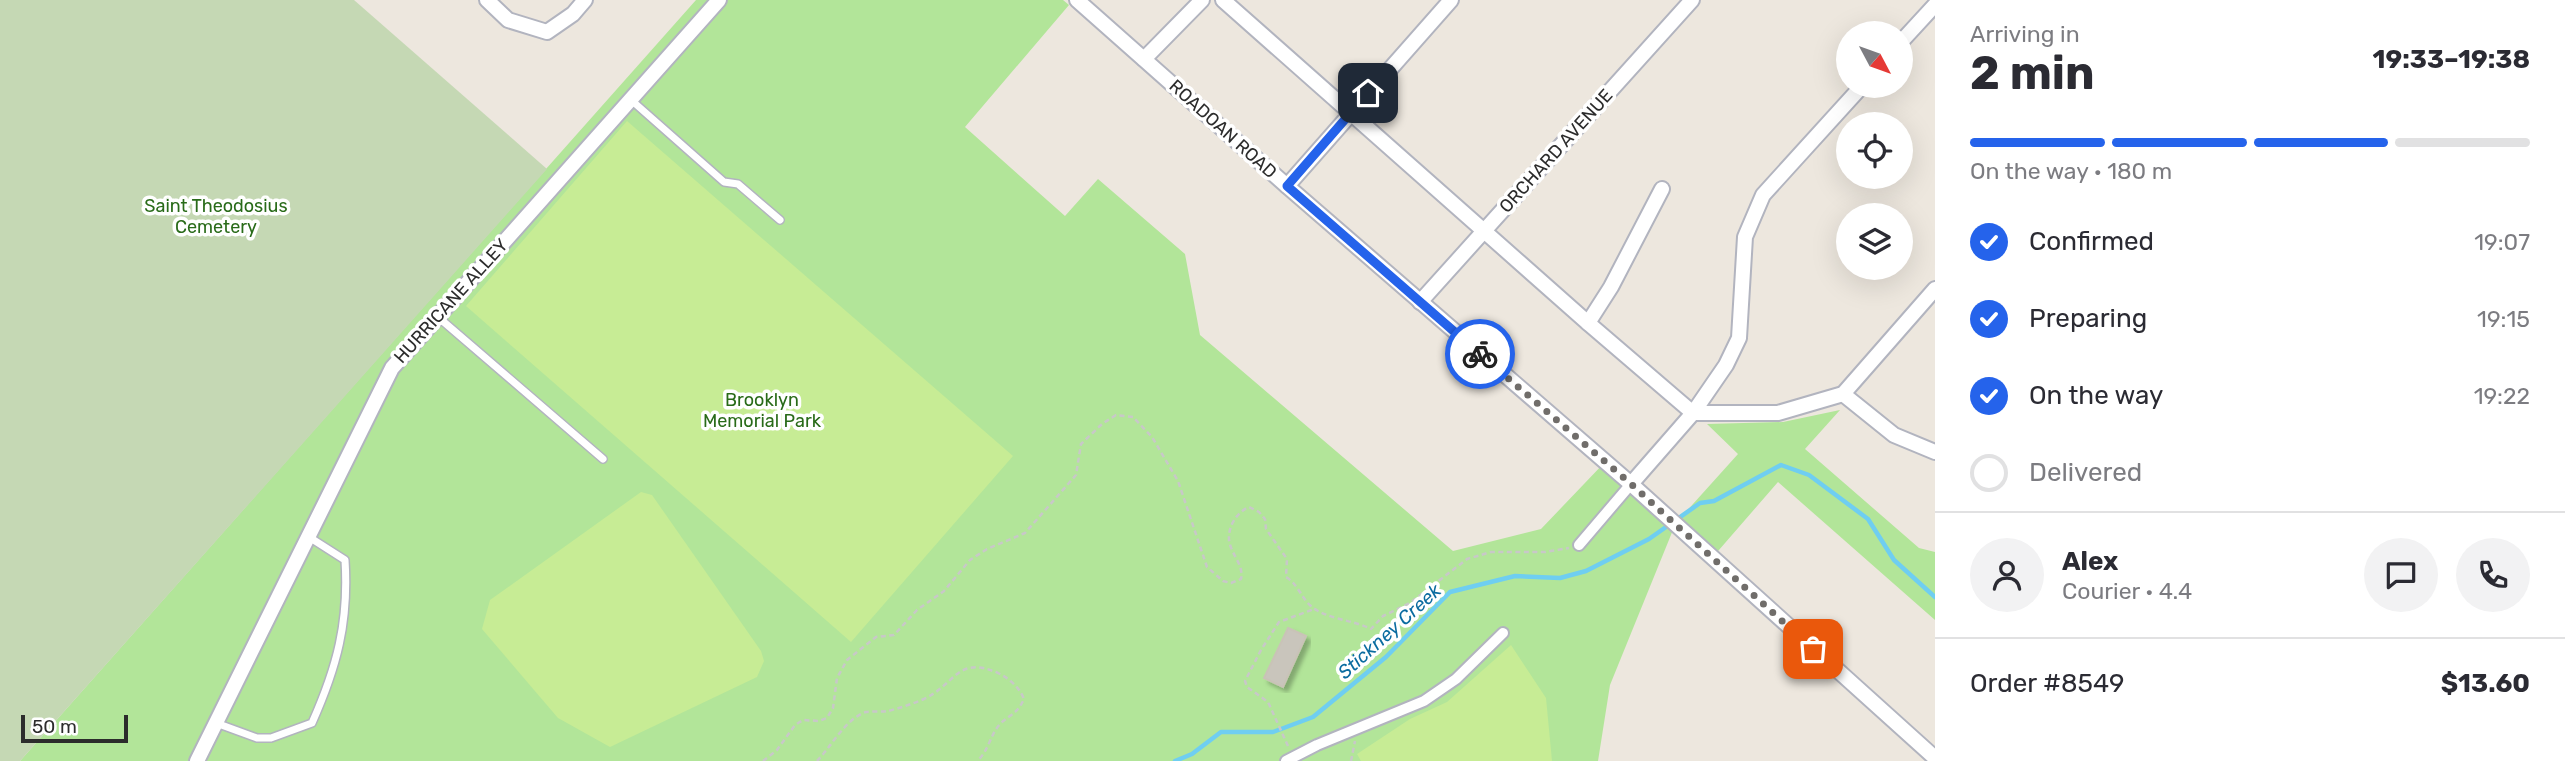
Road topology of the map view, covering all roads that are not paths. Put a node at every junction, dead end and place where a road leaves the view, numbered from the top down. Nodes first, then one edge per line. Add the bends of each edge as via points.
1 (487, 0) edge
2 (585, 0) edge
3 (719, 0) edge
4 (1077, 0) edge
5 (1202, 0) edge
6 (1223, 0) edge
7 (1451, 0) edge
8 (1692, 0) edge
9 (1935, 5) edge
10 (1913, 29) edge
11 (1144, 59) junction
12 (1851, 98) edge
13 (630, 100) junction
14 (1351, 112) junction
15 (1287, 186) junction
16 (1662, 189) dead end
17 (780, 220) dead end
18 (1483, 230) junction
19 (1935, 289) edge
20 (1420, 302) junction
21 (437, 317) junction
22 (1588, 323) junction
23 (1843, 394) junction
24 (1693, 413) junction
25 (1935, 452) edge
26 (603, 460) dead end
27 (1631, 484) junction
28 (309, 537) junction
29 (1578, 545) road end
30 (1503, 633) dead end
31 (216, 723) junction
32 (1935, 758) edge
33 (197, 761) edge
34 (1286, 761) edge

1 - 2 street via 509,20 547,32
3 - 13 street, HURRICANE ALLEY
4 - 11 street, ROADOAN ROAD
5 - 11 street
6 - 14 street
7 - 14 street
8 - 18 street, ORCHARD AVENUE
9 - 10 street
11 - 15 street, ROADOAN ROAD
12 - 24 street via 1763,195 1745,237 1739,338 1727,365
13 - 17 lane via 724,182 738,184
13 - 21 street, HURRICANE ALLEY
14 - 15 street
14 - 18 street
15 - 20 street, ROADOAN ROAD
16 - 22 street
18 - 20 street, ORCHARD AVENUE
18 - 22 street
19 - 23 street
20 - 27 street, ROADOAN ROAD
21 - 26 lane
21 - 28 street, HURRICANE ALLEY via 392,368
22 - 24 street
23 - 24 street via 1778,413
23 - 25 street via 1894,435
24 - 27 street
27 - 29 street
27 - 32 street, ROADOAN ROAD
28 - 31 street, HURRICANE ALLEY
28 - 31 lane via 345,560 347,593 340,649 312,723 271,738 257,738
30 - 34 street via 1456,679 1424,701
31 - 33 street, HURRICANE ALLEY

